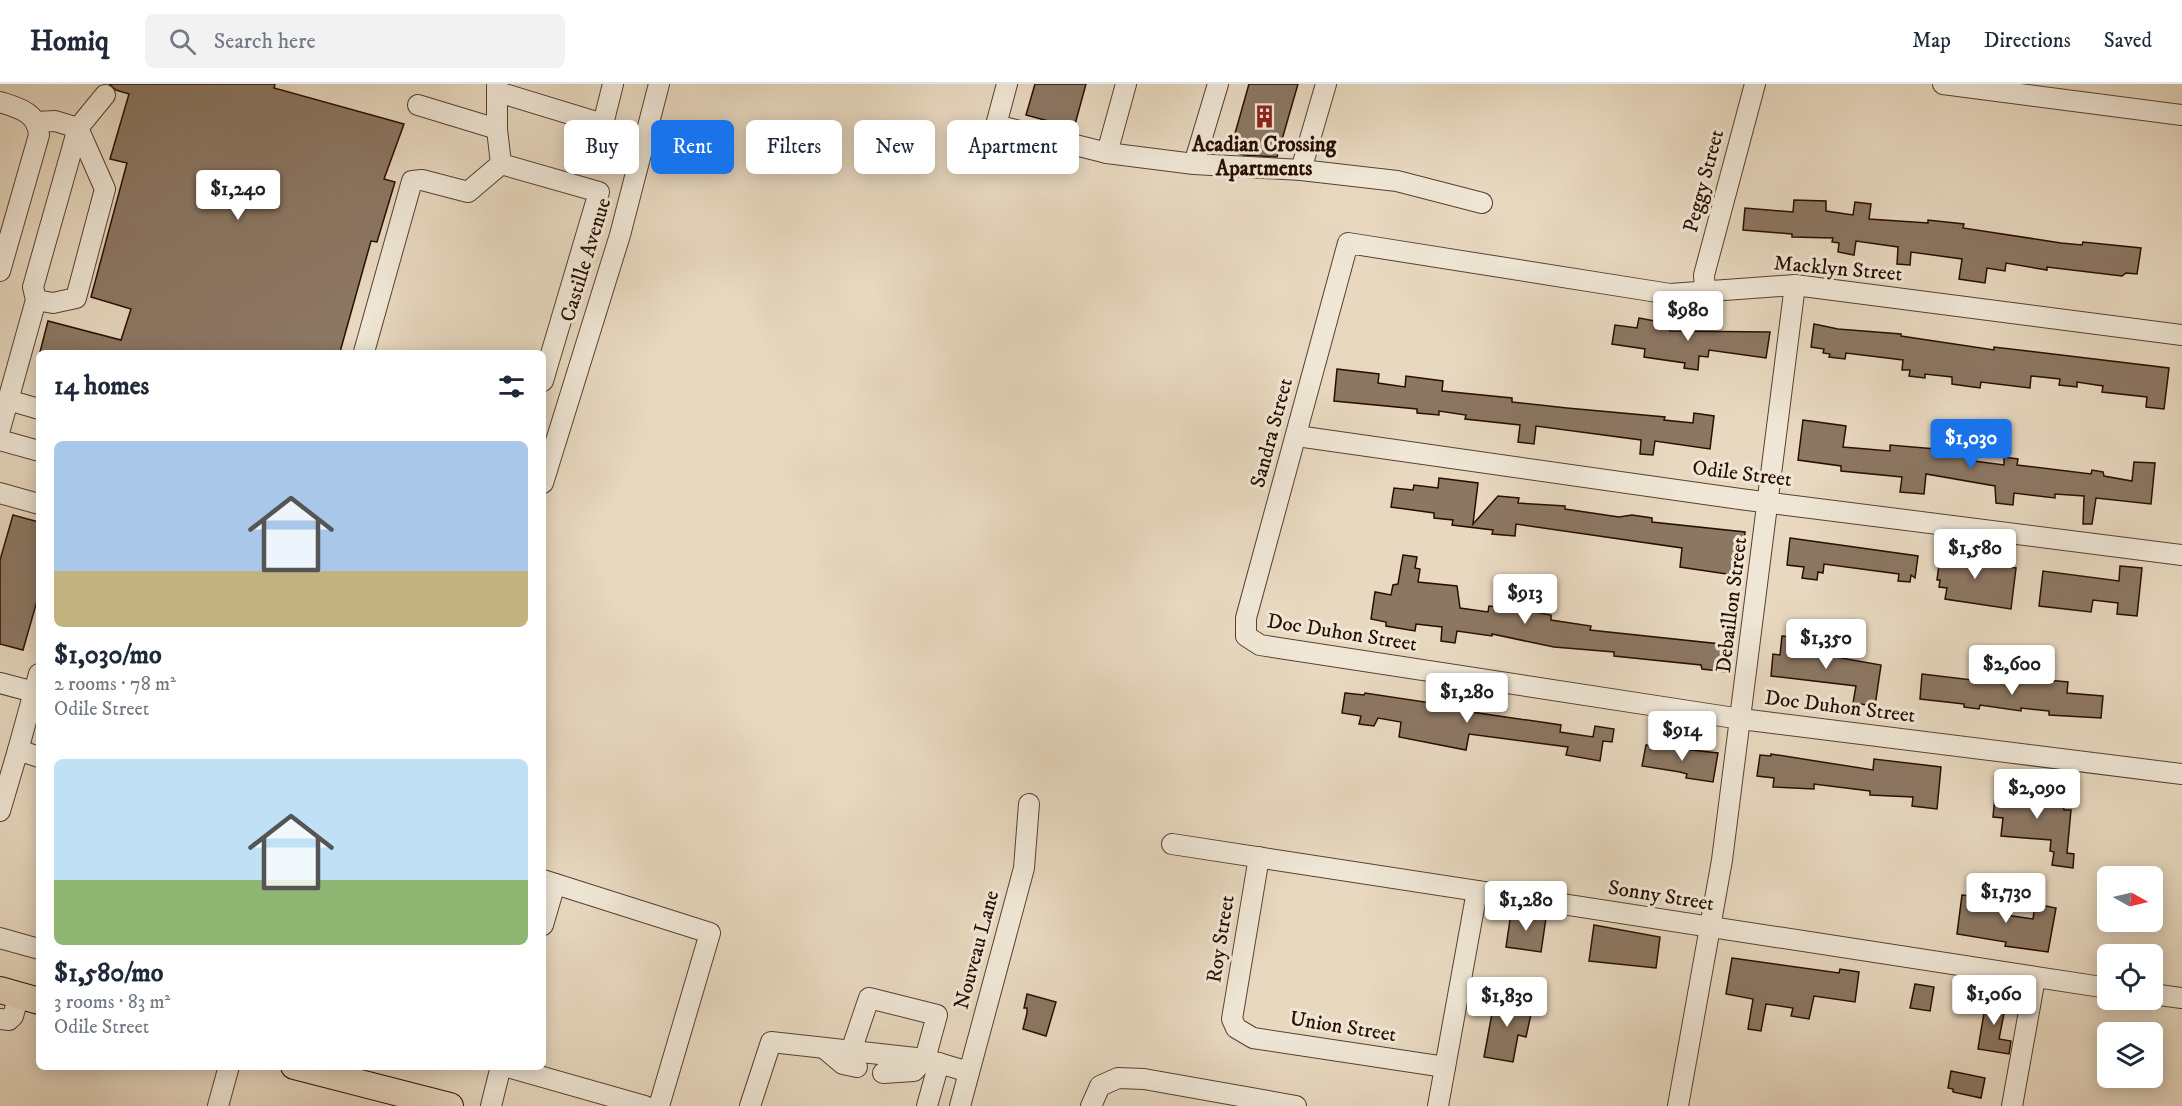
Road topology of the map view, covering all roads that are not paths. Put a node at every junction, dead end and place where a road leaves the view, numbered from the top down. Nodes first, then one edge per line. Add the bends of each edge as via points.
1 (614, 84) edge
2 (659, 84) edge
3 (1007, 84) edge
4 (1126, 84) edge
5 (1218, 84) edge
6 (1326, 84) edge
7 (1755, 84) edge
8 (1943, 84) edge
9 (497, 88) edge
10 (105, 95) dead end
11 (0, 102) edge
12 (418, 105) dead end
13 (2182, 115) edge
14 (35, 121) junction
15 (78, 128) junction
16 (497, 129) junction
17 (1107, 153) junction
18 (501, 164) junction
19 (1194, 164) junction
20 (1301, 170) junction
21 (1482, 203) dead end
22 (1348, 243) joint
23 (0, 271) edge
24 (1795, 285) junction
25 (1704, 292) junction
26 (35, 293) junction
27 (2182, 335) edge
28 (365, 350) edge
29 (546, 371) edge
30 (7, 388) edge
31 (36, 407) edge
32 (0, 429) edge
33 (1297, 436) junction
34 (0, 440) edge
35 (36, 450) edge
36 (546, 473) edge
37 (0, 494) edge
38 (1769, 501) junction
39 (36, 503) edge
40 (2182, 555) edge
41 (1246, 636) joint
42 (0, 683) edge
43 (36, 683) edge
44 (1741, 719) junction
45 (18, 750) junction
46 (36, 756) edge
47 (2182, 774) edge
48 (1029, 804) dead end
49 (0, 811) edge
50 (1172, 844) dead end
51 (1259, 858) junction
52 (549, 882) edge
53 (1477, 891) junction
54 (546, 904) edge
55 (1709, 927) junction
56 (0, 938) edge
57 (36, 948) edge
58 (2035, 978) junction
59 (2097, 986) edge
60 (19, 995) edge
61 (2163, 995) edge
62 (2182, 998) edge
63 (0, 1019) edge
64 (1236, 1028) joint
65 (854, 1059) junction
66 (932, 1061) junction
67 (1445, 1067) junction
68 (228, 1070) edge
69 (325, 1070) edge
70 (502, 1070) edge
71 (517, 1070) edge
72 (969, 1072) junction
73 (883, 1073) dead end
74 (364, 1075) edge
75 (218, 1106) edge
76 (450, 1106) edge
77 (491, 1106) edge
78 (645, 1106) edge
79 (659, 1106) edge
80 (750, 1106) edge
81 (927, 1106) edge
82 (960, 1106) edge
83 (1091, 1106) edge
84 (1296, 1106) edge
85 (1438, 1106) edge
86 (1678, 1106) edge
87 (2012, 1106) edge

1 - 9 street via 603,124
2 - 36 street, Castille Avenue via 620,234
3 - 17 street via 996,125
4 - 17 street
5 - 19 street
6 - 20 street
7 - 25 street, Peggy Street via 1704,275
8 - 13 street
9 - 16 street
10 - 15 street
11 - 14 street via 20,108
12 - 16 street
14 - 15 street via 55,121
14 - 23 street via 39,135
15 - 26 street
15 - 26 street via 105,189 76,298 53,303
16 - 18 street
17 - 19 street
18 - 28 street via 468,192 412,181
18 - 29 street via 599,192
19 - 20 street
20 - 21 street via 1397,181
22 - 25 street, Macklyn Street via 1670,294
22 - 33 street, Sandra Street
24 - 25 street, Macklyn Street
24 - 27 street, Macklyn Street
24 - 38 street, Debaillon Street
26 - 30 street
30 - 31 street
30 - 32 street
33 - 38 street, Odile Street
33 - 41 street, Sandra Street via 1246,618
34 - 35 street
37 - 39 street
38 - 40 street, Odile Street
38 - 44 street, Debaillon Street
41 - 44 street, Doc Duhon Street via 1260,645
42 - 43 street
43 - 45 street
44 - 47 street, Doc Duhon Street
44 - 55 street, Debaillon Street
45 - 46 street
45 - 49 street
48 - 72 street, Nouveau Lane via 1023,868
50 - 51 street, Sonny Street
51 - 53 street, Sonny Street
51 - 64 street, Roy Street via 1232,1019
52 - 54 street
52 - 79 street via 710,933
53 - 55 street, Sonny Street
53 - 67 street
55 - 58 street, Sonny Street
55 - 86 street, Debaillon Street
56 - 57 street
58 - 59 street, Sonny Street
58 - 87 street
60 - 63 street via 14,1017
61 - 62 street
64 - 67 street, Union Street via 1253,1038
65 - 66 street
65 - 66 street via 869,998 937,1015
65 - 80 street via 824,1048 771,1042
66 - 72 street
66 - 73 street via 914,1071
66 - 81 street
67 - 85 street
68 - 75 street
69 - 74 main road
70 - 77 street
71 - 78 street
72 - 82 street, Nouveau Lane
74 - 76 main road
83 - 84 street via 1100,1086 1118,1078 1144,1078

